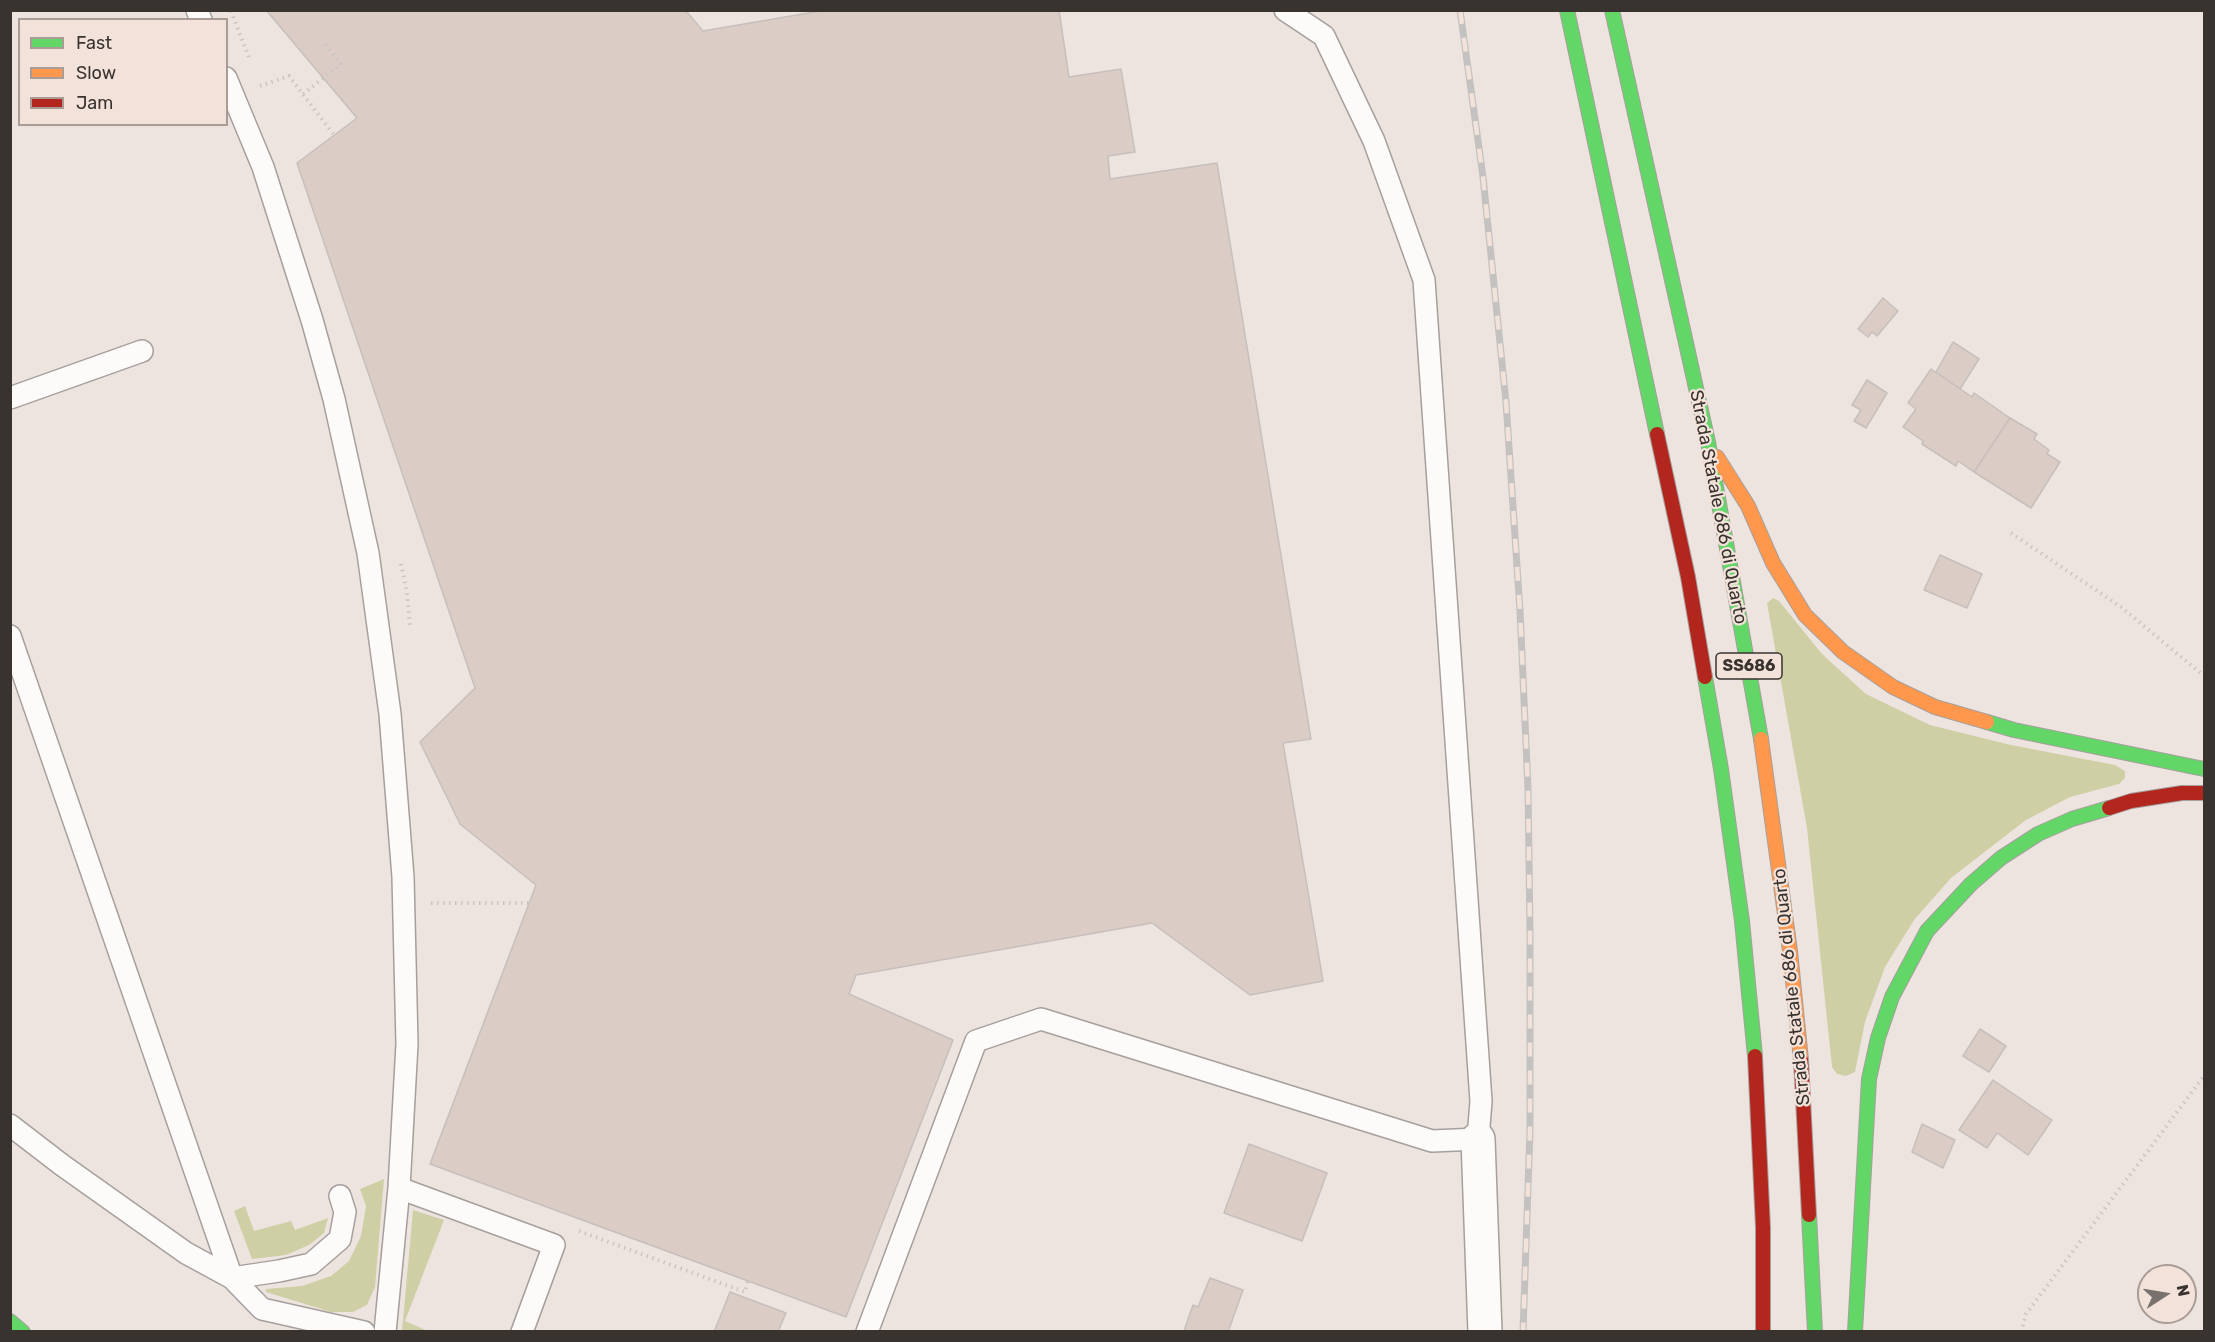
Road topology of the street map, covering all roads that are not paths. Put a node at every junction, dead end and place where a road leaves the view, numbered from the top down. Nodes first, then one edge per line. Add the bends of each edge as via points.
1 (1285, 10) edge
2 (1567, 10) edge
3 (1612, 10) edge
4 (230, 87) edge
5 (142, 351) dead end
6 (10, 398) edge
7 (1708, 442) junction
8 (10, 636) edge
9 (2205, 769) edge
10 (2205, 793) edge
11 (10, 1125) edge
12 (1478, 1138) junction
13 (399, 1188) junction
14 (340, 1196) dead end
15 (232, 1278) junction
16 (10, 1321) edge
17 (24, 1332) edge
18 (364, 1332) edge
19 (385, 1332) edge
20 (522, 1332) edge
21 (867, 1332) edge
22 (1485, 1332) edge
23 (1763, 1332) edge
24 (1815, 1332) edge
25 (1854, 1332) edge

1 - 12 lane via 1324,36 1374,141 1424,280 1481,1101
2 - 23 highway, SS686 via 1688,577 1721,769 1742,921 1757,1074
3 - 7 highway, Strada Statale 686 di Quarto / SS686
4 - 13 lane via 263,167 312,320 368,552 390,714 403,877 407,1044
5 - 6 lane
7 - 9 highway via 1748,507 1773,563 1805,615 1844,652 1893,687 1935,707 2014,730
7 - 24 highway, Strada Statale 686 di Quarto / SS686 via 1759,721 1790,951 1803,1081
8 - 15 lane
10 - 25 highway via 2131,801 2038,834 1971,884 1927,931 1892,997 1869,1079
11 - 15 lane via 186,1253
12 - 21 lane via 1432,1141 1041,1019 976,1041
12 - 22 street
13 - 19 lane
13 - 20 lane via 554,1245
14 - 15 lane via 345,1212 340,1239 311,1264
15 - 18 lane via 262,1309
16 - 17 highway

